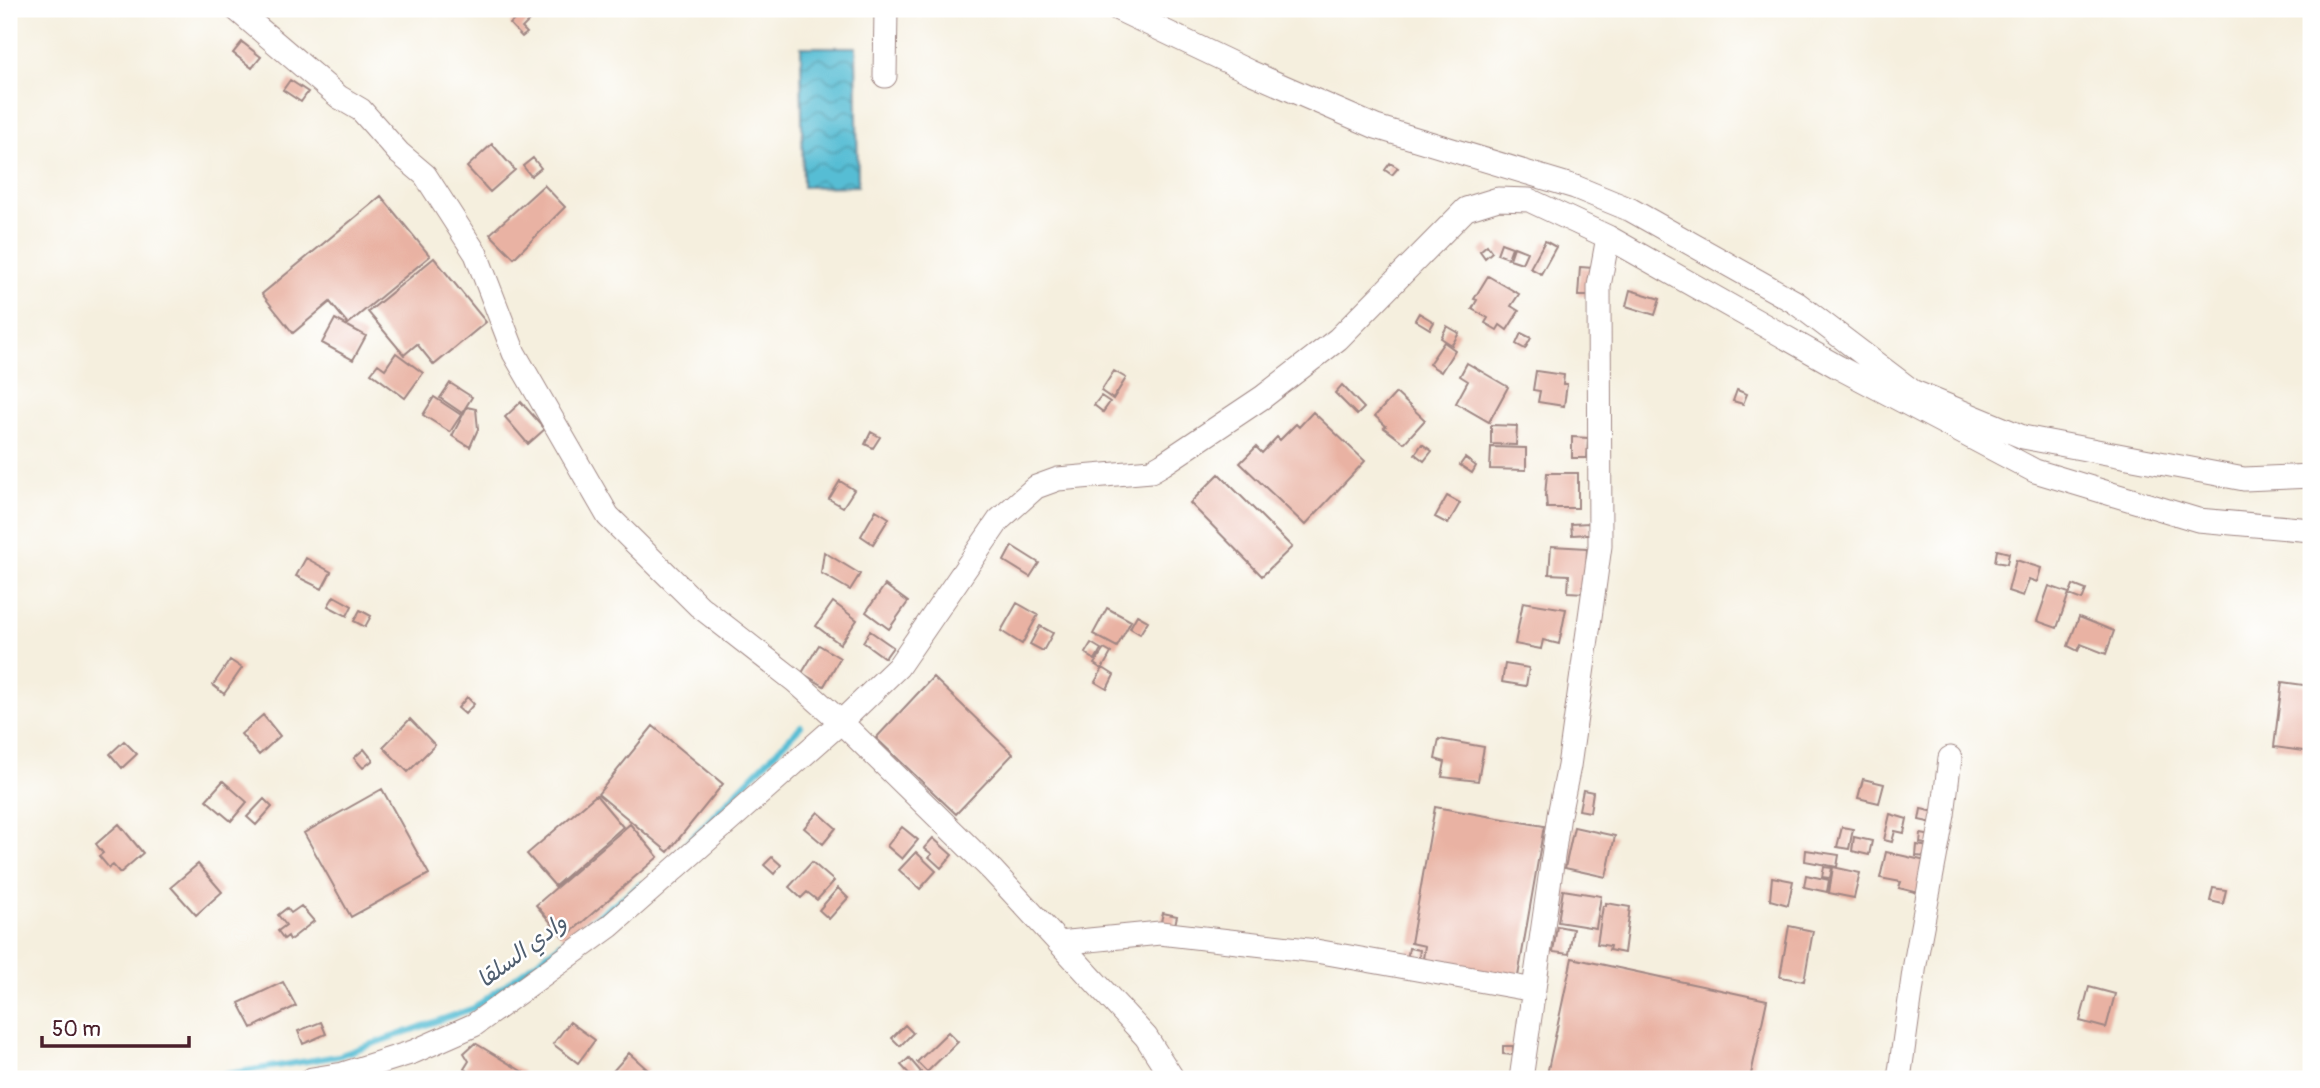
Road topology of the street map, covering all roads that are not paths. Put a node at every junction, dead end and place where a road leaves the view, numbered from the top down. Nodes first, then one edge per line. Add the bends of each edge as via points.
1 (236, 9) edge
2 (886, 9) edge
3 (1118, 9) edge
4 (885, 76) dead end
5 (1608, 237) junction
6 (2311, 476) edge
7 (2311, 530) edge
8 (841, 723) junction
9 (1950, 758) dead end
10 (1059, 943) junction
11 (1534, 990) junction
12 (312, 1079) edge
13 (1173, 1079) edge
14 (1521, 1079) edge
15 (1899, 1079) edge

1 - 8 street via 339,97 361,110 425,175 476,254 514,353 608,516 699,606
2 - 4 street
3 - 6 street via 1376,127 1575,187 1631,210 1795,302 1912,391 2023,437 2244,479
5 - 7 street via 1838,368 2035,471 2198,520
5 - 8 street via 1528,200 1498,199 1466,209 1338,339 1263,397 1163,464 1151,471 1058,479 1036,487 999,520 898,667
5 - 11 street via 1599,286 1600,546
8 - 10 street via 992,870
8 - 12 street via 610,926 474,1025 413,1052
9 - 15 street
10 - 11 street via 1160,933 1317,951
10 - 13 street via 1146,1037
11 - 14 street

